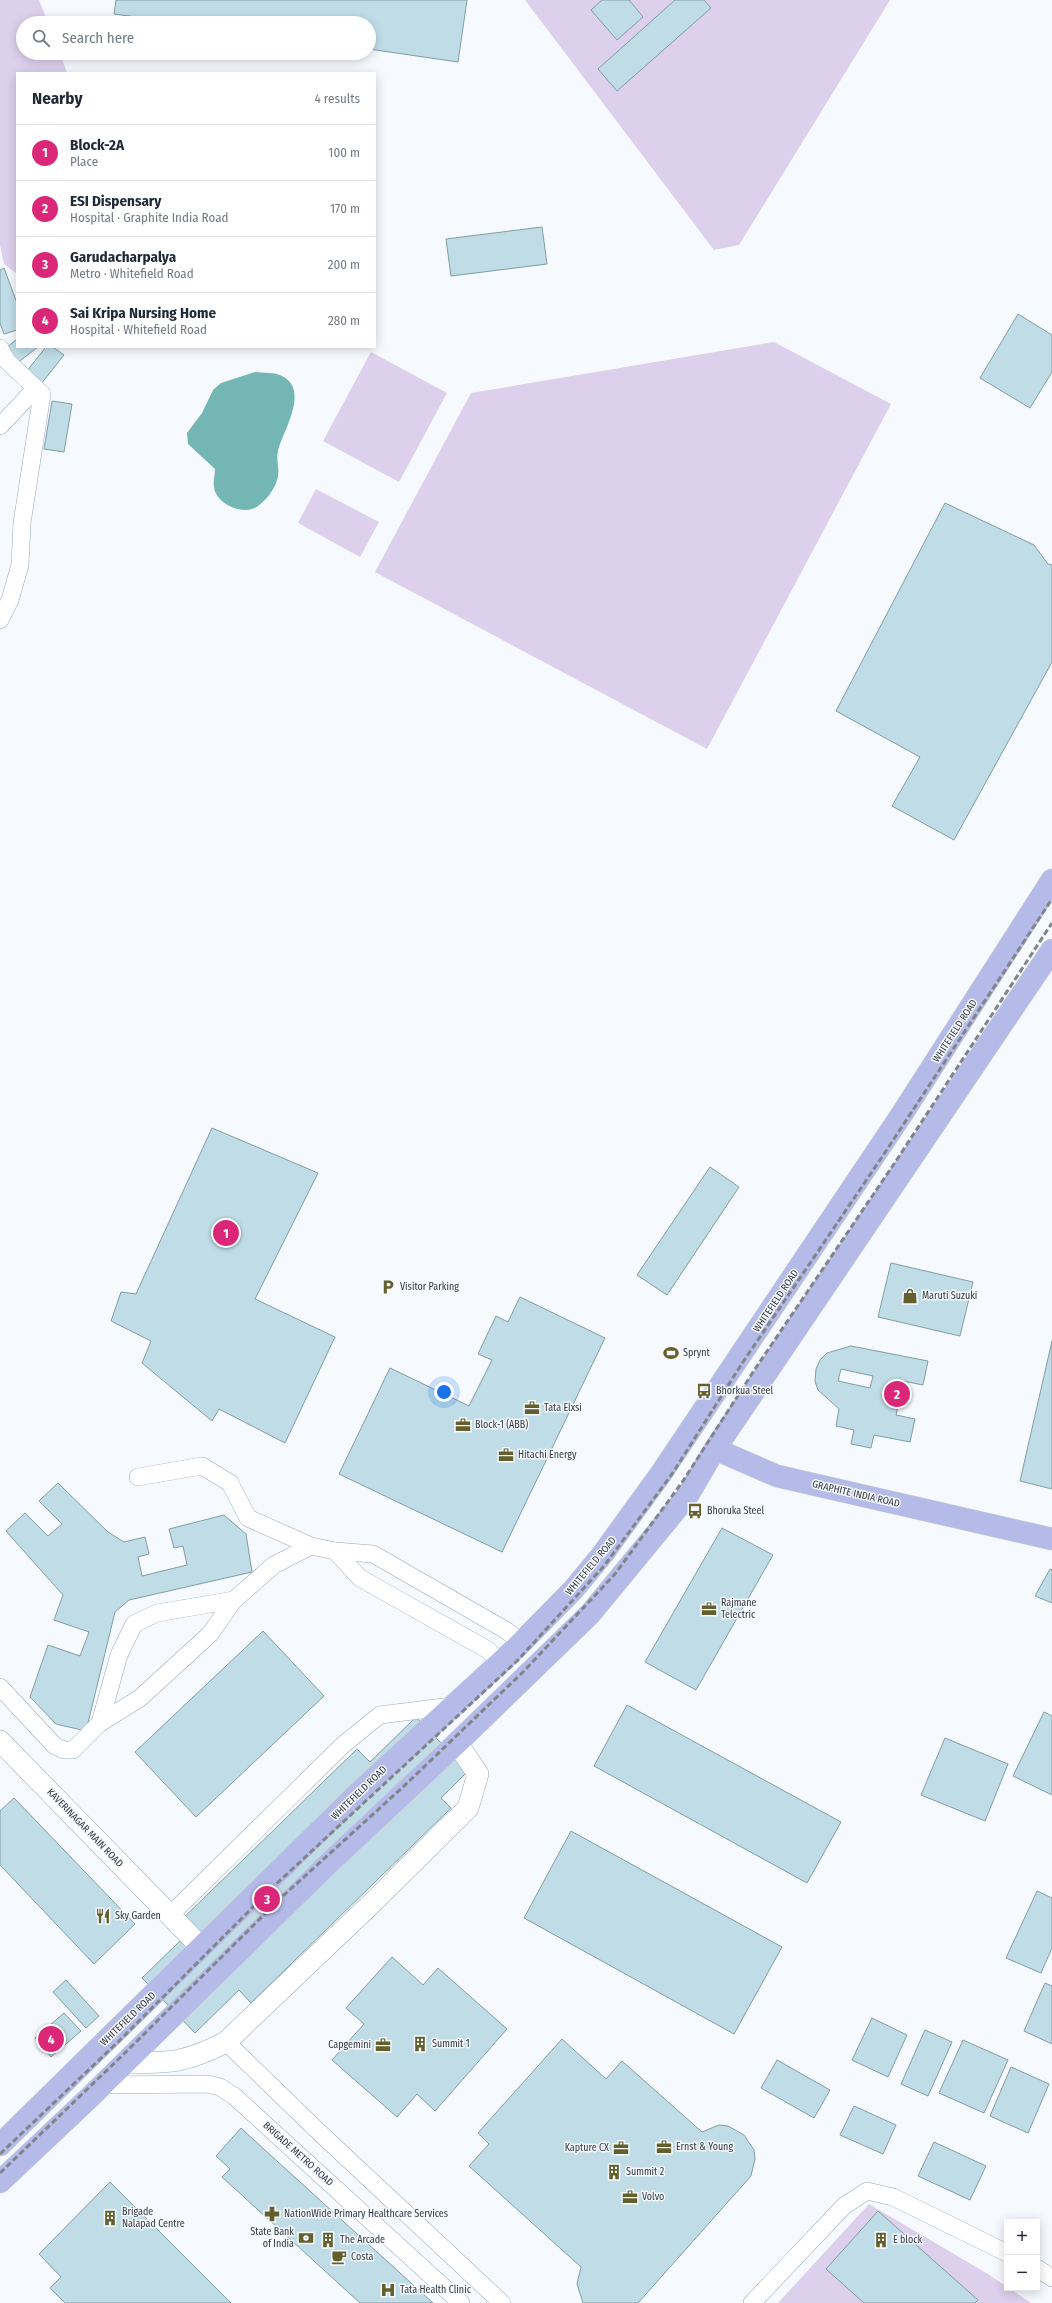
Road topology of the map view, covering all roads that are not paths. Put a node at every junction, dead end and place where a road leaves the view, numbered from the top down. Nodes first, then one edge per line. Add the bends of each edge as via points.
1 (2, 358) edge
2 (36, 388) junction
3 (0, 426) edge
4 (0, 620) edge
5 (1052, 880) edge
6 (1052, 950) edge
7 (715, 1449) junction
8 (138, 1477) dead end
9 (1052, 1539) edge
10 (613, 1540) junction
11 (311, 1546) junction
12 (335, 1551) junction
13 (637, 1558) junction
14 (234, 1600) junction
15 (521, 1642) junction
16 (500, 1662) junction
17 (0, 1687) edge
18 (452, 1706) junction
19 (100, 1723) junction
20 (0, 1741) edge
21 (457, 1744) junction
22 (169, 1916) junction
23 (201, 1947) junction
24 (226, 2042) junction
25 (126, 2062) junction
26 (102, 2086) junction
27 (0, 2145) edge
28 (0, 2182) edge
29 (1004, 2252) edge
30 (457, 2261) junction
31 (1040, 2270) edge
32 (1052, 2278) edge
33 (437, 2280) junction
34 (461, 2303) edge
35 (502, 2303) edge
36 (752, 2303) edge

1 - 2 street
2 - 3 street
2 - 4 street via 42,394 22,523 20,565 10,600
5 - 10 main road, WHITEFIELD ROAD via 902,1114
6 - 7 main road
7 - 9 main road, GRAPHITE INDIA ROAD via 777,1476
7 - 13 main road via 688,1495
8 - 11 street via 202,1466 230,1483 248,1518
10 - 13 main road
10 - 15 main road, WHITEFIELD ROAD via 573,1590
11 - 12 street
11 - 14 street via 274,1565
12 - 15 street via 373,1554 507,1631
12 - 16 street via 360,1578 488,1650
13 - 21 main road via 590,1614
14 - 19 street via 210,1634 140,1698
14 - 19 street via 157,1613 134,1624 119,1655
15 - 16 main road, WHITEFIELD ROAD
16 - 18 main road, WHITEFIELD ROAD
17 - 19 street via 55,1746 64,1750 73,1750
18 - 22 street via 380,1716 344,1744
18 - 23 main road, WHITEFIELD ROAD via 355,1796
20 - 22 street, KAVERINAGAR MAIN ROAD
21 - 24 street via 478,1774 468,1808
21 - 25 main road via 328,1864
22 - 23 street, KAVERINAGAR MAIN ROAD
23 - 27 main road, WHITEFIELD ROAD
24 - 25 street via 199,2056 179,2061
24 - 30 street
25 - 26 main road
26 - 28 main road
26 - 33 street, BRIGADE METRO ROAD via 208,2084 220,2087 234,2096
29 - 36 street via 893,2198 867,2191 844,2206
30 - 33 street
30 - 35 street
31 - 32 street
33 - 34 street, BRIGADE METRO ROAD

